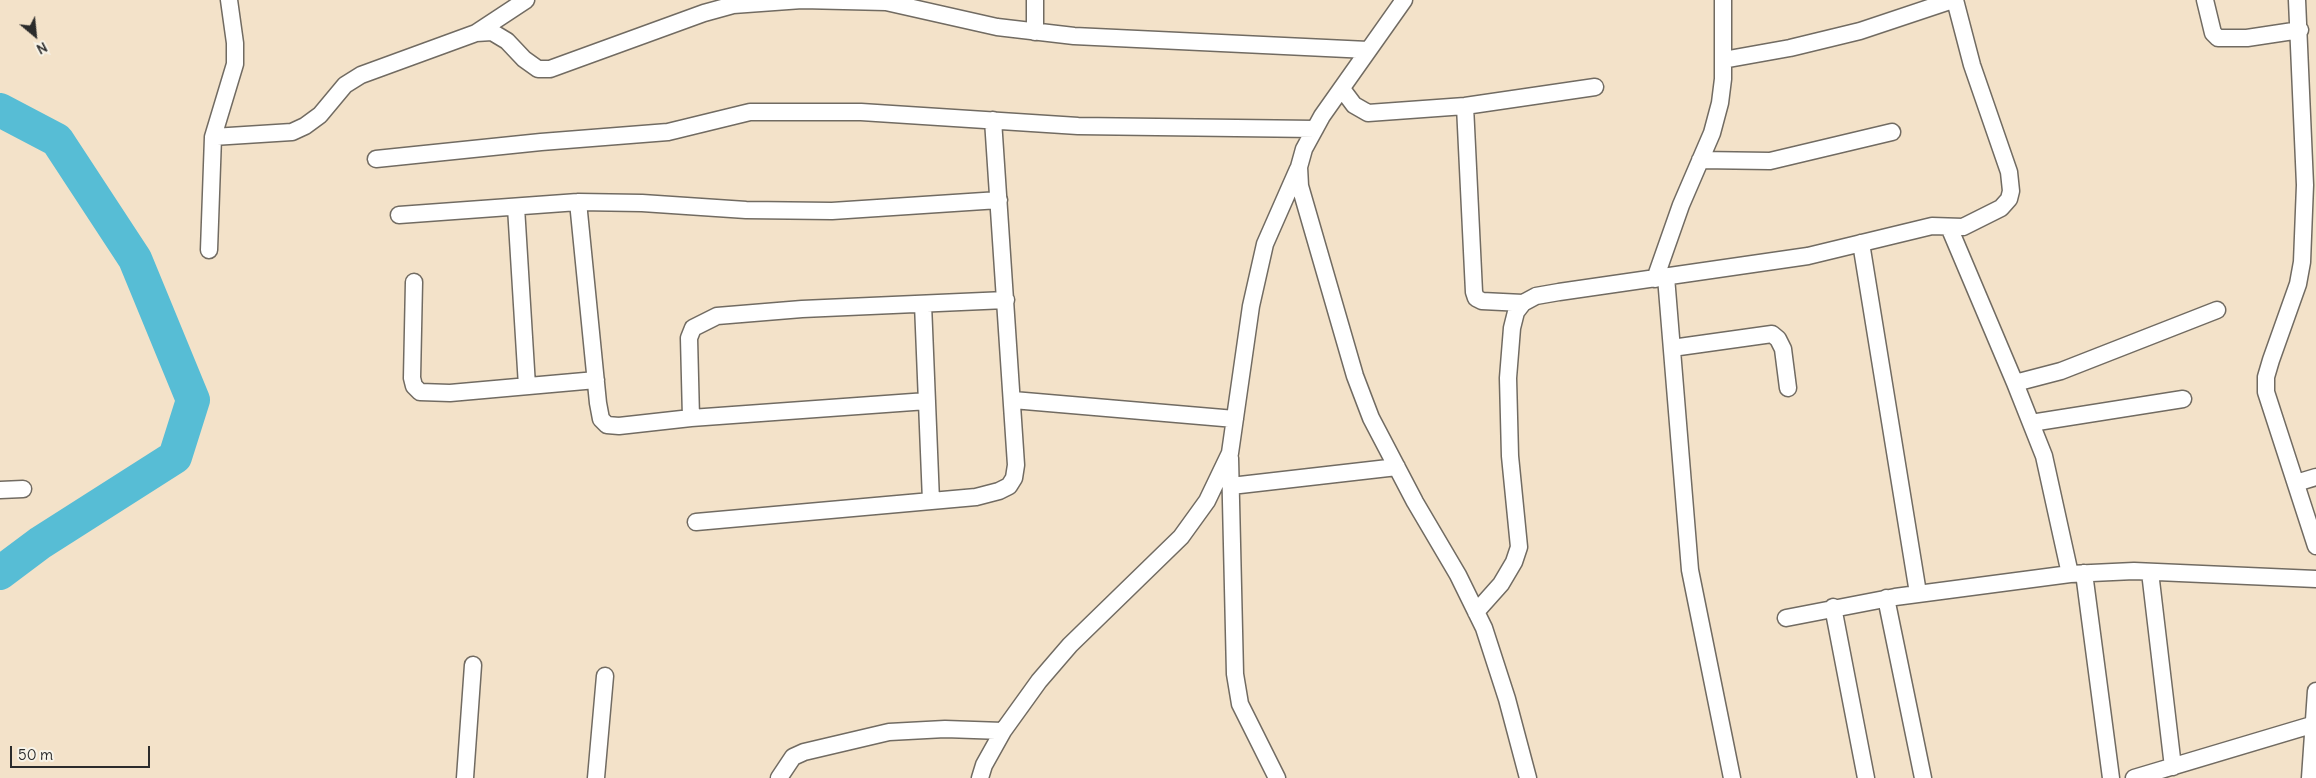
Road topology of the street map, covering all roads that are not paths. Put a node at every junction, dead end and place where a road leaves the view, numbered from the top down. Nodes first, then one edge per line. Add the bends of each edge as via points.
1 (229, 0) edge
2 (526, 0) edge
3 (1035, 0) edge
4 (1404, 0) edge
5 (1723, 0) edge
6 (1954, 0) edge
7 (2205, 0) edge
8 (2297, 0) edge
9 (786, 1) edge
10 (929, 6) edge
11 (2300, 30) junction
12 (1036, 32) junction
13 (476, 33) junction
14 (1368, 50) junction
15 (1723, 60) junction
16 (1595, 87) dead end
17 (1342, 89) junction
18 (1465, 106) junction
19 (994, 120) junction
20 (1315, 129) junction
21 (1892, 132) dead end
22 (213, 137) junction
23 (2310, 153) edge
24 (376, 160) dead end
25 (1700, 160) junction
26 (1299, 167) junction
27 (999, 200) junction
28 (578, 202) junction
29 (516, 207) junction
30 (399, 215) dead end
31 (1948, 227) junction
32 (1861, 243) junction
33 (209, 250) dead end
34 (2308, 269) edge
35 (1661, 278) junction
36 (414, 282) dead end
37 (1006, 300) junction
38 (1523, 303) junction
39 (923, 304) junction
40 (2218, 310) dead end
41 (1672, 348) junction
42 (596, 380) junction
43 (2015, 382) junction
44 (527, 386) junction
45 (1788, 388) dead end
46 (2183, 399) dead end
47 (1012, 400) junction
48 (927, 402) junction
49 (691, 418) junction
50 (1235, 419) junction
51 (2031, 423) junction
52 (1230, 453) junction
53 (1397, 467) junction
54 (2316, 476) edge
55 (2296, 483) junction
56 (1231, 486) junction
57 (23, 489) dead end
58 (0, 490) edge
59 (931, 501) junction
60 (696, 522) dead end
61 (2316, 546) edge
62 (2150, 572) junction
63 (2077, 573) junction
64 (2316, 579) edge
65 (1918, 594) junction
66 (1886, 598) junction
67 (1834, 607) junction
68 (1476, 612) junction
69 (1786, 618) dead end
70 (473, 665) dead end
71 (605, 676) dead end
72 (2316, 691) edge
73 (2314, 724) junction
74 (1003, 731) junction
75 (2179, 770) edge
76 (465, 778) edge
77 (596, 778) edge
78 (779, 778) edge
79 (980, 778) edge
80 (1277, 778) edge
81 (1528, 778) edge
82 (1732, 778) edge
83 (1866, 778) edge
84 (1923, 778) edge
85 (2111, 778) edge
86 (2134, 778) edge
87 (2310, 778) edge

1 - 22 street via 235,43 234,64
2 - 13 street
3 - 12 street
4 - 14 street
5 - 15 street
6 - 15 street via 1860,31
6 - 31 street via 1972,65 2009,172 2011,191 2001,208 1979,221 1964,227
7 - 11 street via 2213,33 2218,38 2247,38
8 - 11 street
9 - 10 street
9 - 13 street via 733,5 704,13 550,69 538,69 492,32
10 - 12 street via 996,27
11 - 23 street
12 - 14 street
13 - 22 street via 361,76 345,85 320,115 292,132
14 - 17 street
15 - 25 street via 1720,103
16 - 18 street
17 - 18 street via 1354,105 1368,113
17 - 20 street
18 - 38 street via 1474,292 1482,301
19 - 20 street via 1078,126
19 - 24 street via 861,112 750,112 668,132
19 - 27 street
20 - 26 street
21 - 25 street via 1770,161
22 - 33 street
23 - 34 street via 2305,185
25 - 35 street
26 - 50 street via 1265,244 1250,306
26 - 53 street via 1300,186 1355,376 1371,418
27 - 28 street via 832,211
27 - 37 street
28 - 29 street
28 - 42 street
29 - 30 street
29 - 44 street
31 - 32 street via 1932,226
31 - 43 street
32 - 35 street via 1808,256
32 - 65 street
34 - 55 street via 2266,377 2271,411
35 - 38 street via 1536,296
35 - 41 street
36 - 44 street via 412,378 420,392 450,393
37 - 39 street
37 - 47 street
38 - 68 street via 1516,312 1512,328 1508,378 1510,456 1519,547 1501,584
39 - 48 street
39 - 49 street via 717,316 702,322 693,328 689,338
40 - 43 street via 2061,371
41 - 45 street via 1772,334 1783,349
41 - 82 street via 1690,570
42 - 44 street
42 - 49 street via 601,419 608,425
43 - 51 street
46 - 51 street
47 - 50 street
47 - 59 street via 1016,465 1009,486 976,497
48 - 49 street
48 - 59 street
50 - 52 street
51 - 63 street via 2044,456
52 - 56 street
52 - 74 street via 1207,501 1181,537 1070,645
53 - 56 street
53 - 68 street
54 - 55 street
55 - 61 street
56 - 80 street via 1235,674 1240,704
57 - 58 street
59 - 60 street
62 - 63 street
62 - 64 street
62 - 75 street
63 - 65 street
63 - 85 street
65 - 66 street
66 - 67 street
66 - 84 street
67 - 69 street
67 - 83 street
68 - 81 street via 1504,690
70 - 76 street
71 - 77 street
72 - 73 street
73 - 75 street
73 - 87 street
74 - 78 street via 945,729 862,737 804,752 793,758
74 - 79 street
75 - 86 street

